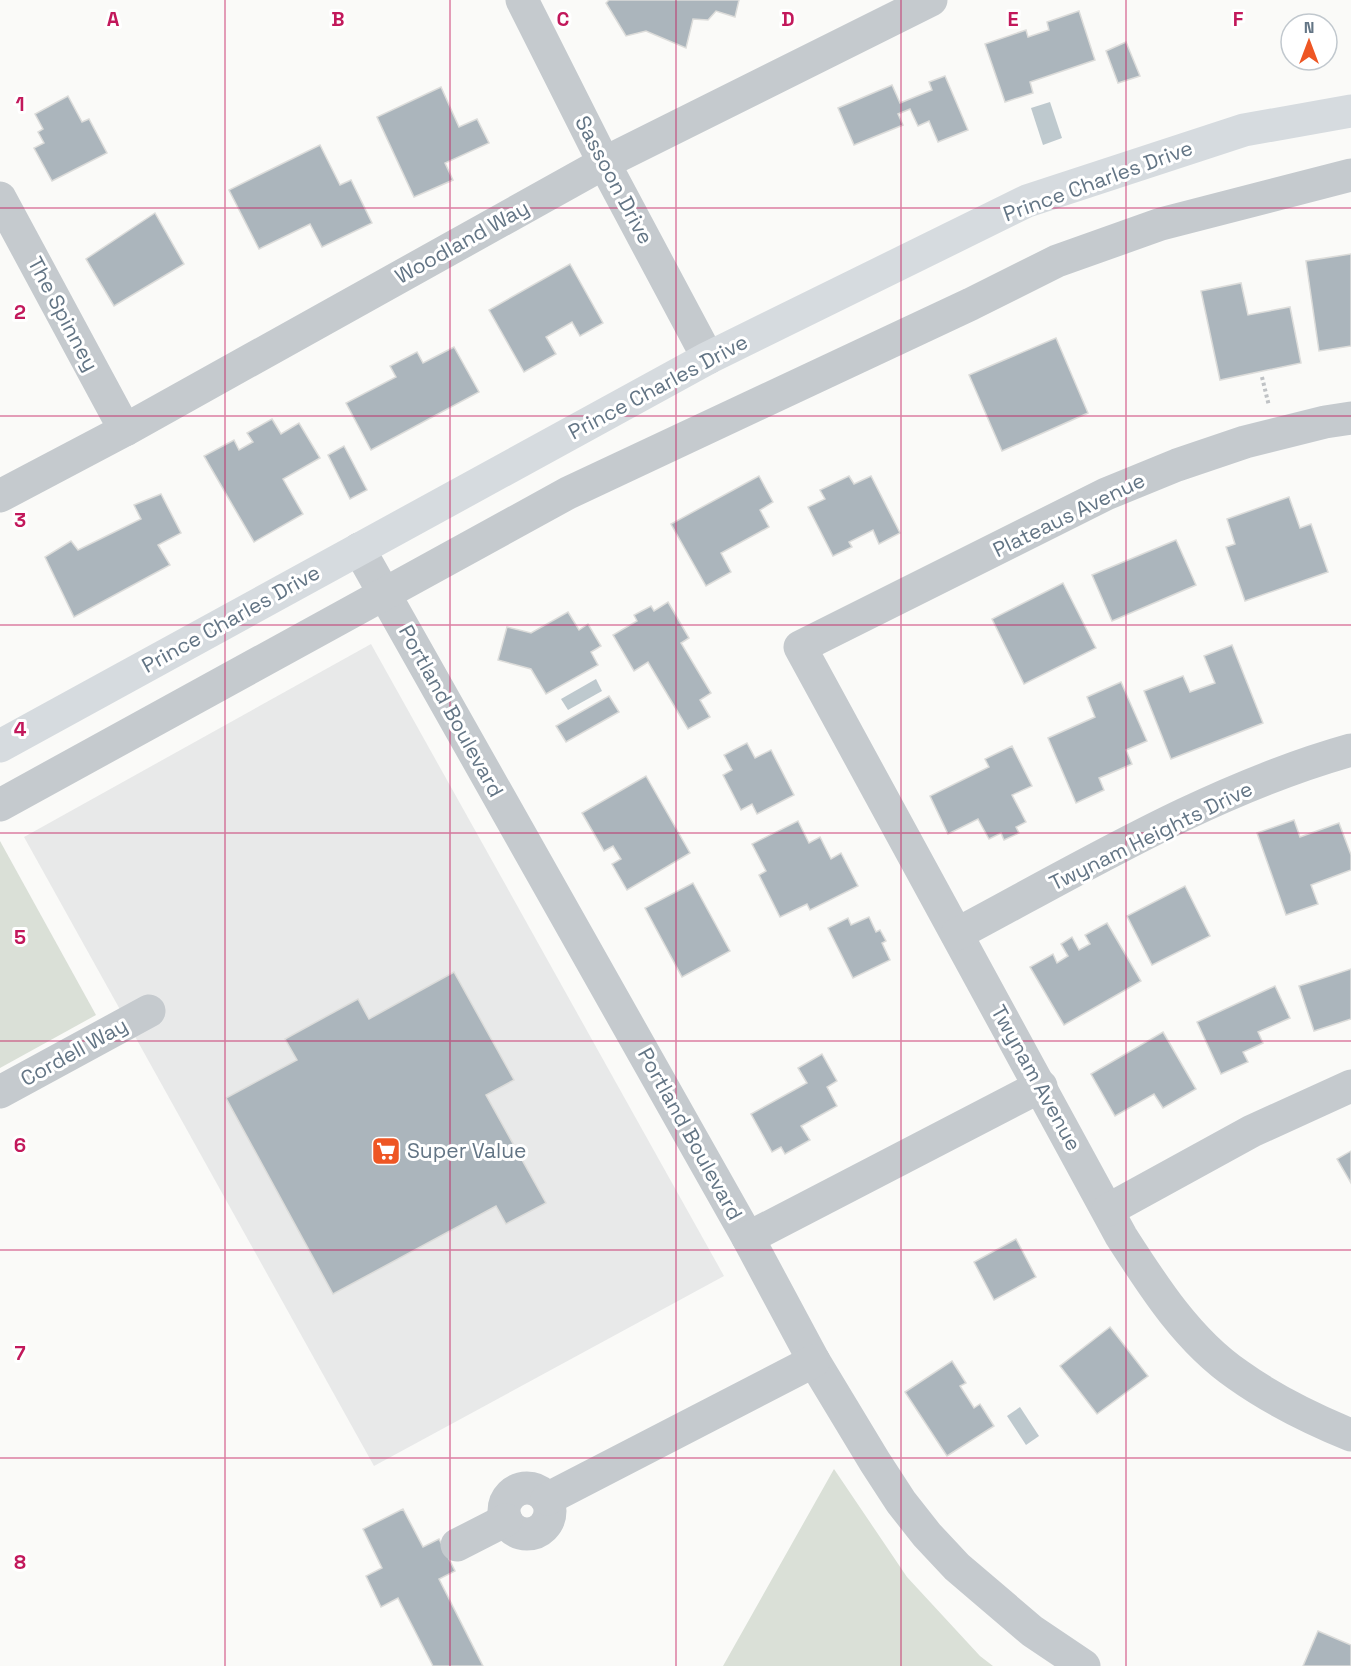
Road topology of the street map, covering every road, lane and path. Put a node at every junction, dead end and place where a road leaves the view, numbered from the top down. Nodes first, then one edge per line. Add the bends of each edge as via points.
1 (522, 0) edge
2 (931, 0) edge
3 (1351, 111) edge
4 (604, 163) junction
5 (1351, 175) edge
6 (0, 198) edge
7 (708, 358) junction
8 (1351, 418) edge
9 (125, 430) junction
10 (0, 496) edge
11 (359, 549) junction
12 (385, 594) junction
13 (800, 647) joint
14 (0, 746) edge
15 (1351, 750) edge
16 (0, 805) edge
17 (957, 934) junction
18 (149, 1011) dead end
19 (1041, 1086) junction
20 (1351, 1086) edge
21 (0, 1092) edge
22 (1108, 1210) junction
23 (748, 1238) junction
24 (814, 1361) junction
25 (1351, 1435) edge
26 (457, 1545) dead end
27 (1084, 1666) edge

1 - 4 street, Sassoon Drive
2 - 4 street, Woodland Way
3 - 7 highway, Prince Charles Drive via 1244,130 1027,201
4 - 7 street, Sassoon Drive
4 - 9 street, Woodland Way
5 - 12 street via 1161,224 1057,261 568,493
6 - 9 street, The Spinney
7 - 11 highway, Prince Charles Drive
8 - 13 street, Plateaus Avenue via 1245,442 1116,490
9 - 10 street, Woodland Way
11 - 12 street, Portland Boulevard
11 - 14 highway, Prince Charles Drive
12 - 16 street
12 - 23 street, Portland Boulevard
13 - 17 street, Twynam Avenue
15 - 17 street, Twynam Heights Drive via 1254,784 1164,824
17 - 19 street, Twynam Avenue
18 - 21 street, Cordell Way
19 - 22 street, Twynam Avenue
19 - 23 street
20 - 22 street via 1252,1131
22 - 25 street, Twynam Avenue via 1148,1278 1205,1346 1236,1374 1279,1401
23 - 24 street, Portland Boulevard
24 - 26 street via 547,1499 535,1489 520,1489 508,1498 506,1520
24 - 27 street, Portland Boulevard via 875,1462 927,1535 993,1599

